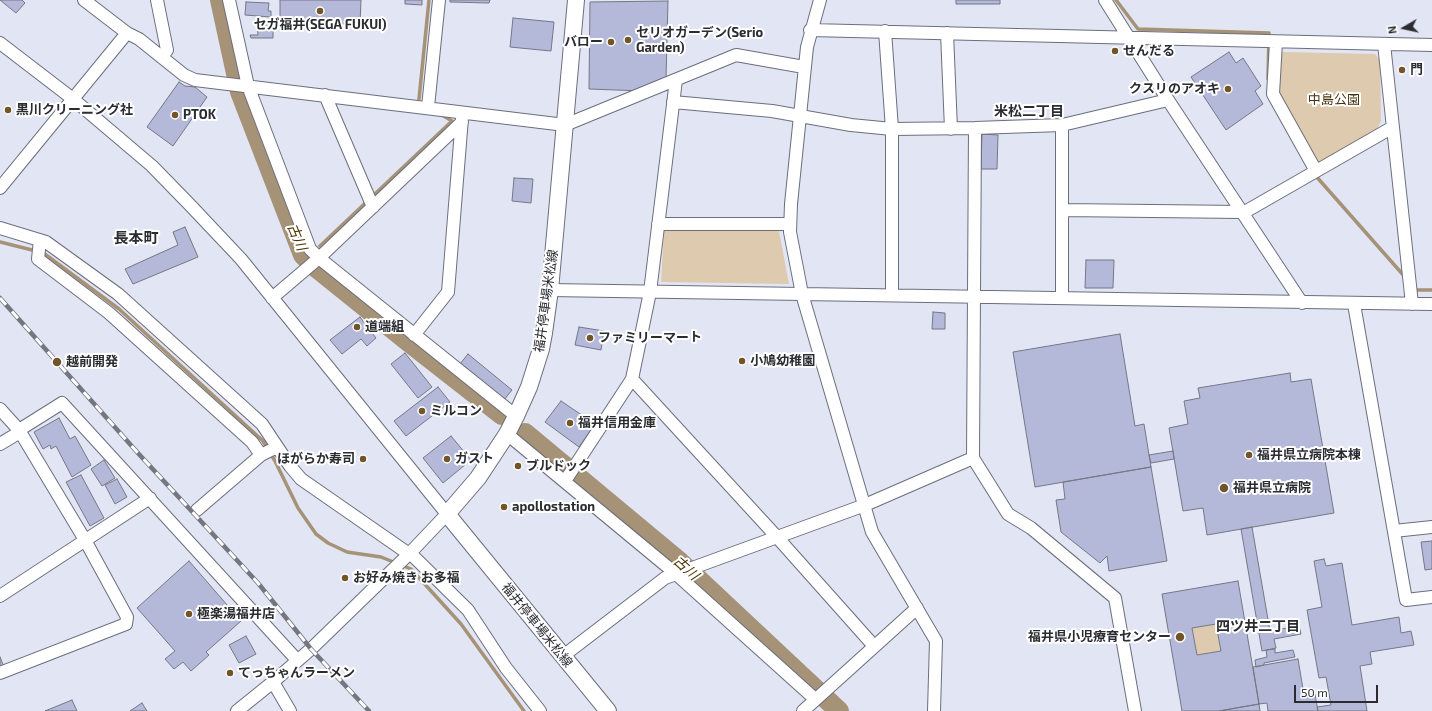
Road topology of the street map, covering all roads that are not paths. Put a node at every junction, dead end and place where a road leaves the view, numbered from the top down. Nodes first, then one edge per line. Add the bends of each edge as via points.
1 (84, 0) edge
2 (157, 0) edge
3 (229, 0) edge
4 (439, 0) edge
5 (576, 0) edge
6 (820, 0) edge
7 (1105, 0) edge
8 (810, 30) junction
9 (885, 31) junction
10 (127, 33) junction
11 (947, 33) junction
12 (1129, 38) junction
13 (1276, 42) junction
14 (0, 43) edge
15 (1384, 44) junction
16 (1432, 45) edge
17 (162, 58) junction
18 (804, 67) junction
19 (676, 80) junction
20 (248, 86) junction
21 (325, 95) junction
22 (73, 99) junction
23 (1168, 100) junction
24 (673, 102) junction
25 (428, 107) junction
26 (800, 116) junction
27 (462, 117) junction
28 (565, 125) junction
29 (1062, 125) junction
30 (1393, 127) junction
31 (974, 128) junction
32 (892, 129) junction
33 (951, 129) junction
34 (1316, 171) junction
35 (0, 188) edge
36 (373, 207) junction
37 (1062, 210) junction
38 (1243, 213) junction
39 (658, 224) junction
40 (790, 224) junction
41 (0, 228) edge
42 (40, 240) junction
43 (319, 258) junction
44 (550, 290) junction
45 (650, 292) junction
46 (802, 294) junction
47 (892, 296) junction
48 (973, 297) junction
49 (272, 298) junction
50 (1062, 298) junction
51 (1302, 303) junction
52 (1354, 304) junction
53 (1412, 304) junction
54 (1432, 304) edge
55 (414, 334) junction
56 (632, 379) junction
57 (0, 409) edge
58 (516, 416) junction
59 (19, 431) junction
60 (507, 434) junction
61 (0, 444) edge
62 (277, 447) junction
63 (261, 455) junction
64 (973, 458) junction
65 (565, 481) junction
66 (150, 498) junction
67 (865, 505) junction
68 (197, 510) dead end
69 (447, 514) junction
70 (1432, 527) edge
71 (1394, 531) junction
72 (776, 536) junction
73 (85, 540) junction
74 (410, 553) junction
75 (675, 573) junction
76 (0, 596) edge
77 (1432, 597) edge
78 (917, 608) junction
79 (874, 646) junction
80 (563, 656) junction
81 (297, 660) junction
82 (0, 673) edge
83 (273, 682) junction
84 (815, 699) junction
85 (237, 711) edge
86 (290, 711) edge
87 (540, 711) edge
88 (608, 711) edge
89 (803, 711) edge
90 (934, 711) edge
91 (1135, 711) edge

1 - 10 street
2 - 17 street via 167,50
3 - 20 street
4 - 25 street
5 - 28 main road, 福井停車場米松線
6 - 8 street
7 - 12 street
8 - 9 street
8 - 18 street
9 - 11 street
9 - 32 street
10 - 17 street via 139,39
10 - 22 street
11 - 12 street
11 - 33 street
12 - 13 street
12 - 23 street
13 - 15 street
13 - 34 street via 1273,94
14 - 22 street
15 - 16 street
15 - 30 street
17 - 20 street via 195,80
18 - 19 street via 736,55
18 - 26 street
19 - 24 street
19 - 28 street
20 - 21 street
20 - 43 street via 310,248
21 - 25 street
21 - 36 street
22 - 35 street
22 - 49 street via 152,166 241,260
23 - 29 street
23 - 38 street
24 - 26 street
24 - 39 street
25 - 27 street
26 - 32 street
26 - 40 street
27 - 28 street
27 - 36 street
27 - 55 street via 448,292
28 - 44 main road, 福井停車場米松線
29 - 31 street
29 - 37 street
30 - 34 street
30 - 53 street
31 - 33 street
31 - 48 street
32 - 33 street
32 - 47 street
34 - 38 street
36 - 43 street
37 - 38 street
37 - 50 street
38 - 51 street
39 - 40 street
39 - 45 street
40 - 46 street
41 - 42 street
42 - 62 street via 118,294 262,424
42 - 63 street via 38,260 109,313 252,442
43 - 49 street
43 - 55 street
44 - 45 street
44 - 58 main road, 福井停車場米松線 via 541,349 529,387
45 - 46 street
45 - 56 street
46 - 47 street
46 - 67 street
47 - 48 street
48 - 50 street
48 - 64 street
49 - 69 street
50 - 51 street
51 - 52 street
52 - 53 street
52 - 71 street
53 - 54 street
55 - 58 street
56 - 65 street
56 - 72 street
57 - 59 street
58 - 60 main road, 福井停車場米松線
59 - 61 street
59 - 66 street via 62,403
59 - 73 street
60 - 65 street
60 - 69 main road, 福井停車場米松線 via 478,478
62 - 63 street
62 - 74 street via 301,480
63 - 68 street
64 - 67 street
64 - 91 street via 1008,514 1031,528 1115,598
65 - 75 street
66 - 73 street
66 - 81 street
67 - 72 street
67 - 78 street via 872,532
69 - 74 street
69 - 80 main road, 福井停車場米松線
70 - 71 street
71 - 77 street via 1406,600
72 - 75 street
72 - 79 street
73 - 76 street
73 - 82 street via 127,617 126,624
74 - 81 street
74 - 87 street via 468,610 506,668
75 - 80 street
75 - 84 street
78 - 79 street
78 - 90 street via 936,640
79 - 84 street
80 - 88 main road, 福井停車場米松線
81 - 83 street
83 - 85 street
83 - 86 street
84 - 89 street

